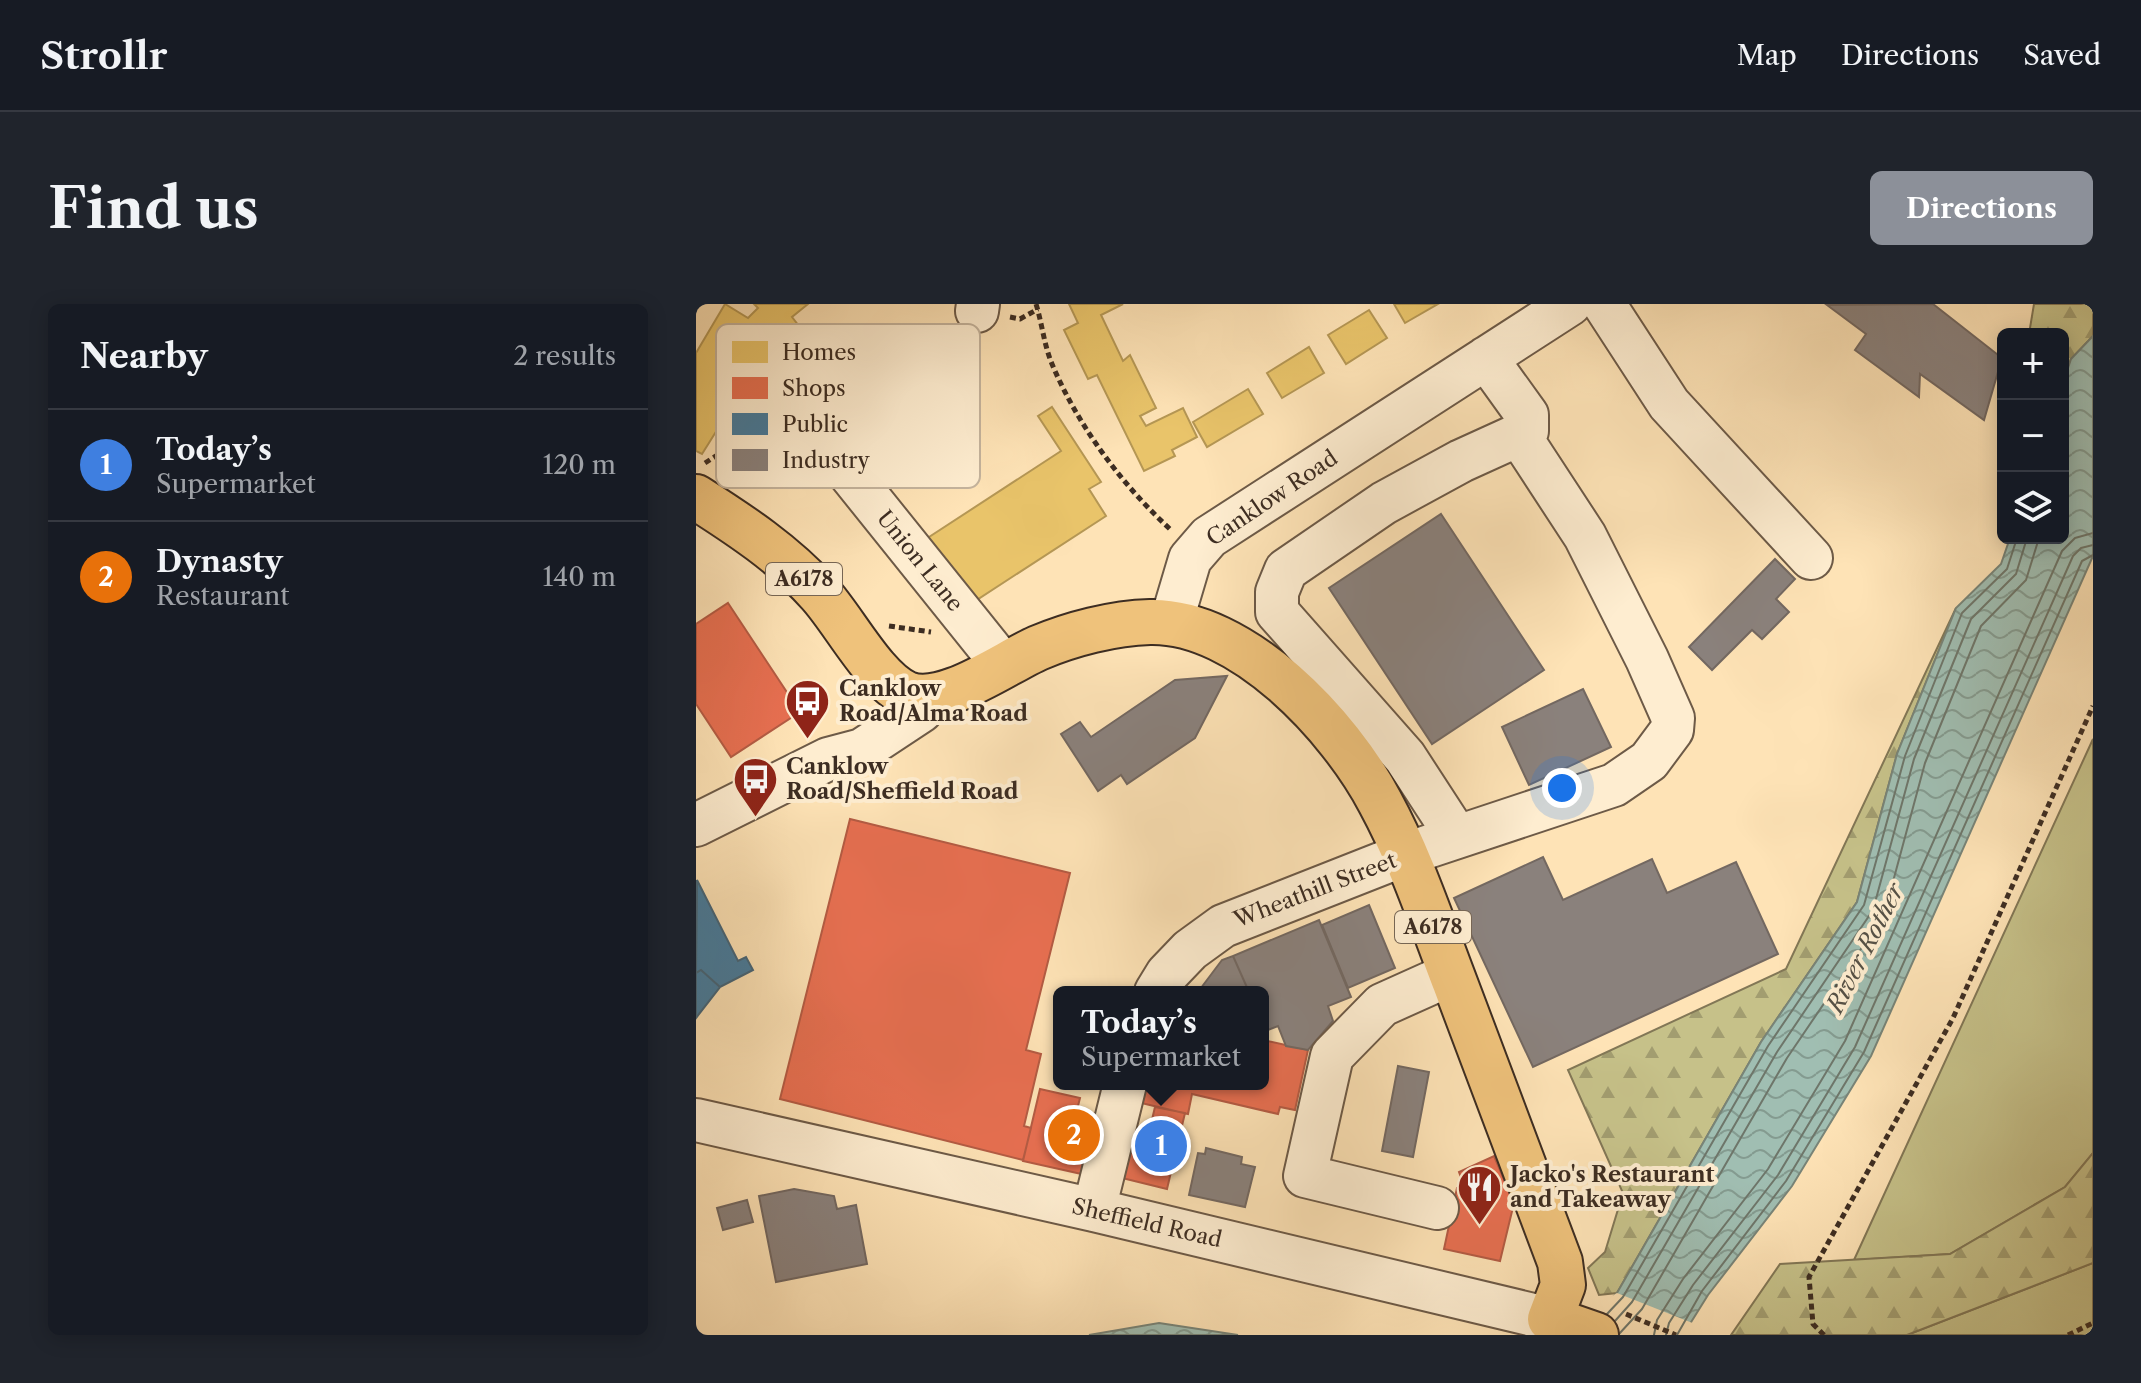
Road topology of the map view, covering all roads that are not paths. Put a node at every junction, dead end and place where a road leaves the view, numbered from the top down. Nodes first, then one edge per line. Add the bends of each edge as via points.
1 (1570, 304) edge
2 (1604, 304) edge
3 (1486, 358) junction
4 (1519, 435) junction
5 (861, 488) edge
6 (696, 497) edge
7 (1811, 558) dead end
8 (1171, 623) junction
9 (994, 653) junction
10 (909, 691) junction
11 (696, 825) edge
12 (1457, 837) junction
13 (1406, 854) junction
14 (1451, 974) junction
15 (1160, 986) edge
16 (1124, 1090) edge
17 (696, 1120) edge
18 (1437, 1208) dead end
19 (1094, 1210) junction
20 (1584, 1323) edge

1 - 3 street, Canklow Road
2 - 7 street via 1669,404
3 - 4 street via 1527,415 1527,431
3 - 8 street, Canklow Road via 1238,515 1196,552 1182,579
4 - 12 street, Wheathill Street via 1585,536 1647,659 1673,726 1663,746 1624,780
4 - 12 street via 1384,503 1286,570 1277,592 1277,612 1405,757
5 - 9 street, Union Lane
6 - 10 main road, A6178 via 818,591
8 - 9 main road, A6178 via 1127,624 1039,648
8 - 13 main road, A6178 via 1240,649 1282,680 1363,774
9 - 10 main road, A6178
10 - 11 street via 828,759
12 - 13 street, Wheathill Street
13 - 14 main road, A6178
13 - 15 street, Wheathill Street via 1223,926 1190,950
14 - 18 street via 1382,1005 1332,1056 1305,1176
14 - 20 main road, A6178 via 1560,1262 1563,1285
16 - 19 street
17 - 19 street, Sheffield Road
19 - 20 street, Sheffield Road

